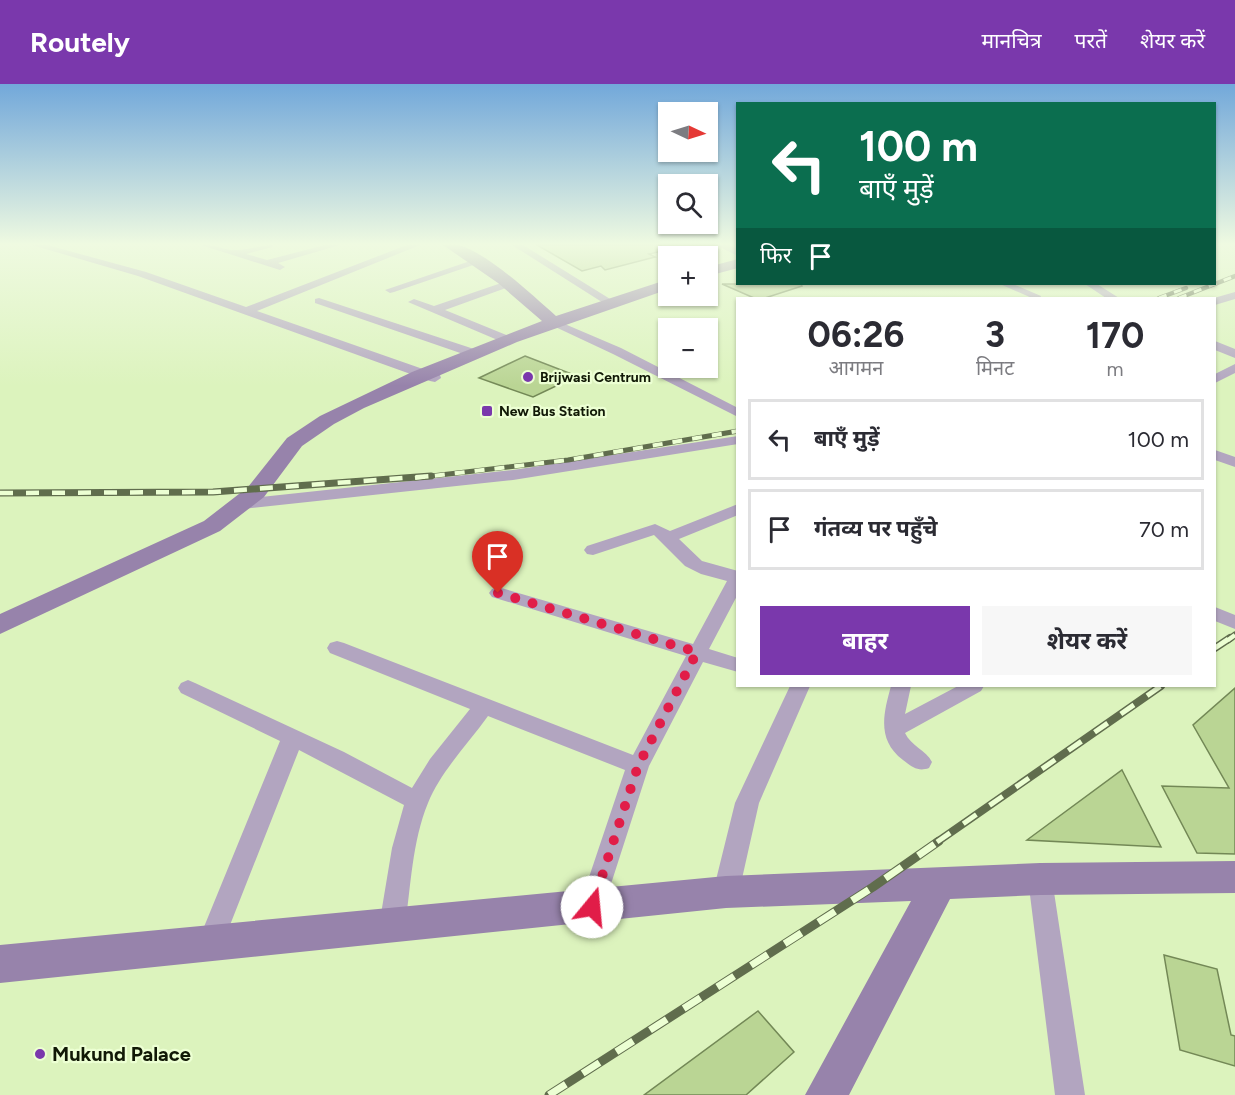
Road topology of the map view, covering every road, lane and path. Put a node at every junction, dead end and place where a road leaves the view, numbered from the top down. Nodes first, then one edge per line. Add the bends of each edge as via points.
1 (194, 292) edge
2 (295, 292) edge
3 (484, 292) edge
4 (521, 292) edge
5 (593, 292) edge
6 (642, 292) edge
7 (1026, 292) edge
8 (658, 293) edge
9 (1235, 295) edge
10 (1036, 296) dead end
11 (320, 301) dead end
12 (414, 302) dead end
13 (609, 302) junction
14 (1216, 302) edge
15 (262, 305) junction
16 (435, 310) junction
17 (247, 311) junction
18 (559, 324) junction
19 (507, 340) junction
20 (1216, 345) edge
21 (397, 351) dead end
22 (473, 353) junction
23 (1235, 354) edge
24 (1235, 368) edge
25 (430, 369) junction
26 (1216, 378) edge
27 (736, 412) edge
28 (736, 440) edge
29 (1216, 454) edge
30 (1235, 463) edge
31 (243, 504) junction
32 (736, 510) edge
33 (668, 538) junction
34 (593, 550) dead end
35 (736, 576) edge
36 (736, 581) edge
37 (498, 593) dead end
38 (1216, 614) edge
39 (1235, 623) edge
40 (0, 625) edge
41 (337, 648) dead end
42 (697, 652) junction
43 (736, 664) edge
44 (800, 687) edge
45 (901, 687) edge
46 (972, 687) edge
47 (188, 688) dead end
48 (484, 705) junction
49 (895, 729) junction
50 (293, 737) junction
51 (921, 762) dead end
52 (638, 766) junction
53 (417, 801) junction
54 (1235, 877) edge
55 (1040, 879) junction
56 (939, 884) junction
57 (726, 892) junction
58 (592, 907) junction
59 (392, 926) junction
60 (210, 944) junction
61 (0, 964) edge
62 (826, 1095) edge
63 (1070, 1095) edge

1 - 17 street
2 - 15 street
3 - 16 street
4 - 18 main road
5 - 13 street
6 - 13 main road
7 - 10 street
8 - 18 main road
9 - 14 street
11 - 22 street
12 - 16 street
13 - 18 main road
15 - 17 street
15 - 21 street
16 - 19 street
17 - 25 street
18 - 19 main road
18 - 25 main road
18 - 27 street
19 - 22 main road
20 - 23 street
22 - 25 main road
24 - 26 street
25 - 31 main road via 277,462 260,488
28 - 31 street via 513,475
29 - 30 street
31 - 40 main road via 173,546
32 - 33 street
33 - 34 street via 655,529
33 - 35 street via 692,563
36 - 42 street
37 - 42 street
38 - 39 street
41 - 48 street
42 - 43 street
42 - 52 street
44 - 57 street via 747,803
45 - 49 street via 893,719
46 - 49 street
47 - 50 street
48 - 52 street
48 - 53 street
49 - 51 street via 899,743
50 - 53 street
50 - 60 street
52 - 58 street
53 - 59 street via 410,819
54 - 55 main road
55 - 56 main road
55 - 63 street
56 - 57 main road
56 - 62 main road
57 - 58 main road
58 - 59 main road
59 - 60 main road
60 - 61 main road

